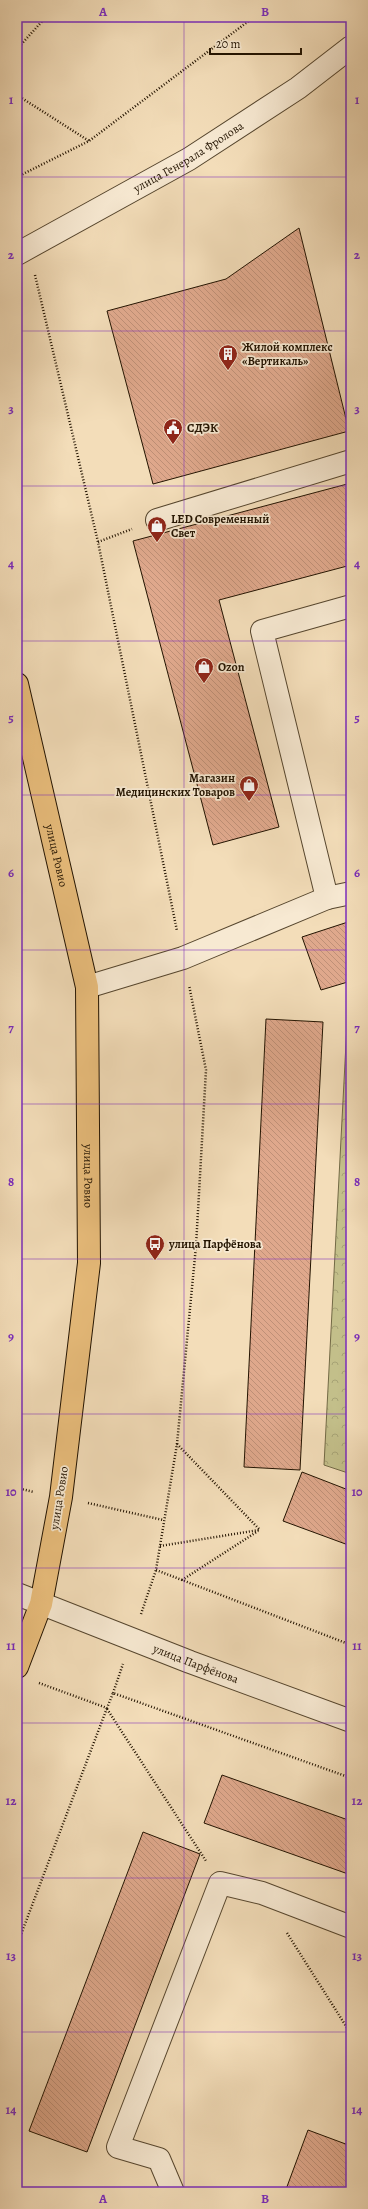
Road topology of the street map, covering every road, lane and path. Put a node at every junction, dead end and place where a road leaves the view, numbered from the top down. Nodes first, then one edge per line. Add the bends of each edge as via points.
1 (46, 17) edge
2 (254, 17) edge
3 (351, 47) edge
4 (17, 49) edge
5 (17, 94) edge
6 (89, 141) junction
7 (17, 177) edge
8 (23, 251) edge
9 (351, 461) edge
10 (157, 520) joint
11 (98, 542) junction
12 (351, 606) edge
13 (17, 684) edge
14 (351, 892) edge
15 (327, 898) junction
16 (183, 958) junction
17 (87, 987) junction
18 (177, 1444) junction
19 (17, 1488) edge
20 (61, 1497) junction
21 (163, 1520) junction
22 (260, 1530) junction
23 (160, 1546) junction
24 (182, 1580) junction
25 (17, 1594) edge
26 (41, 1604) junction
27 (351, 1645) edge
28 (17, 1667) edge
29 (38, 1683) dead end
30 (107, 1708) junction
31 (351, 1721) edge
32 (351, 1778) edge
33 (220, 1883) junction
34 (262, 1893) junction
35 (351, 1928) edge
36 (17, 1945) edge
37 (351, 2034) edge
38 (173, 2192) edge

1 - 4 path
2 - 6 path
3 - 8 street, улица Генерала Фролова via 298,88 189,159
5 - 6 path
6 - 7 path
8 - 11 path
9 - 10 street
10 - 11 path
11 - 16 path
12 - 15 street via 262,630
13 - 17 main road, улица Ровио
14 - 15 street
15 - 16 street
16 - 17 street
16 - 18 path via 206,1070 196,1246
17 - 20 main road, улица Ровио via 89,1263
18 - 21 path
18 - 22 path
19 - 20 path
20 - 21 path
20 - 26 main road, улица Ровио
21 - 23 path
22 - 23 path
22 - 24 path
23 - 24 path via 156,1570
24 - 27 path
25 - 26 street, улица Парфёнова
26 - 28 main road, улица Ровио
26 - 31 street, улица Парфёнова
29 - 30 path
30 - 32 path via 113,1693
30 - 33 path
30 - 36 path
33 - 34 street
33 - 38 street via 118,2148 159,2159
34 - 35 street
34 - 37 path

